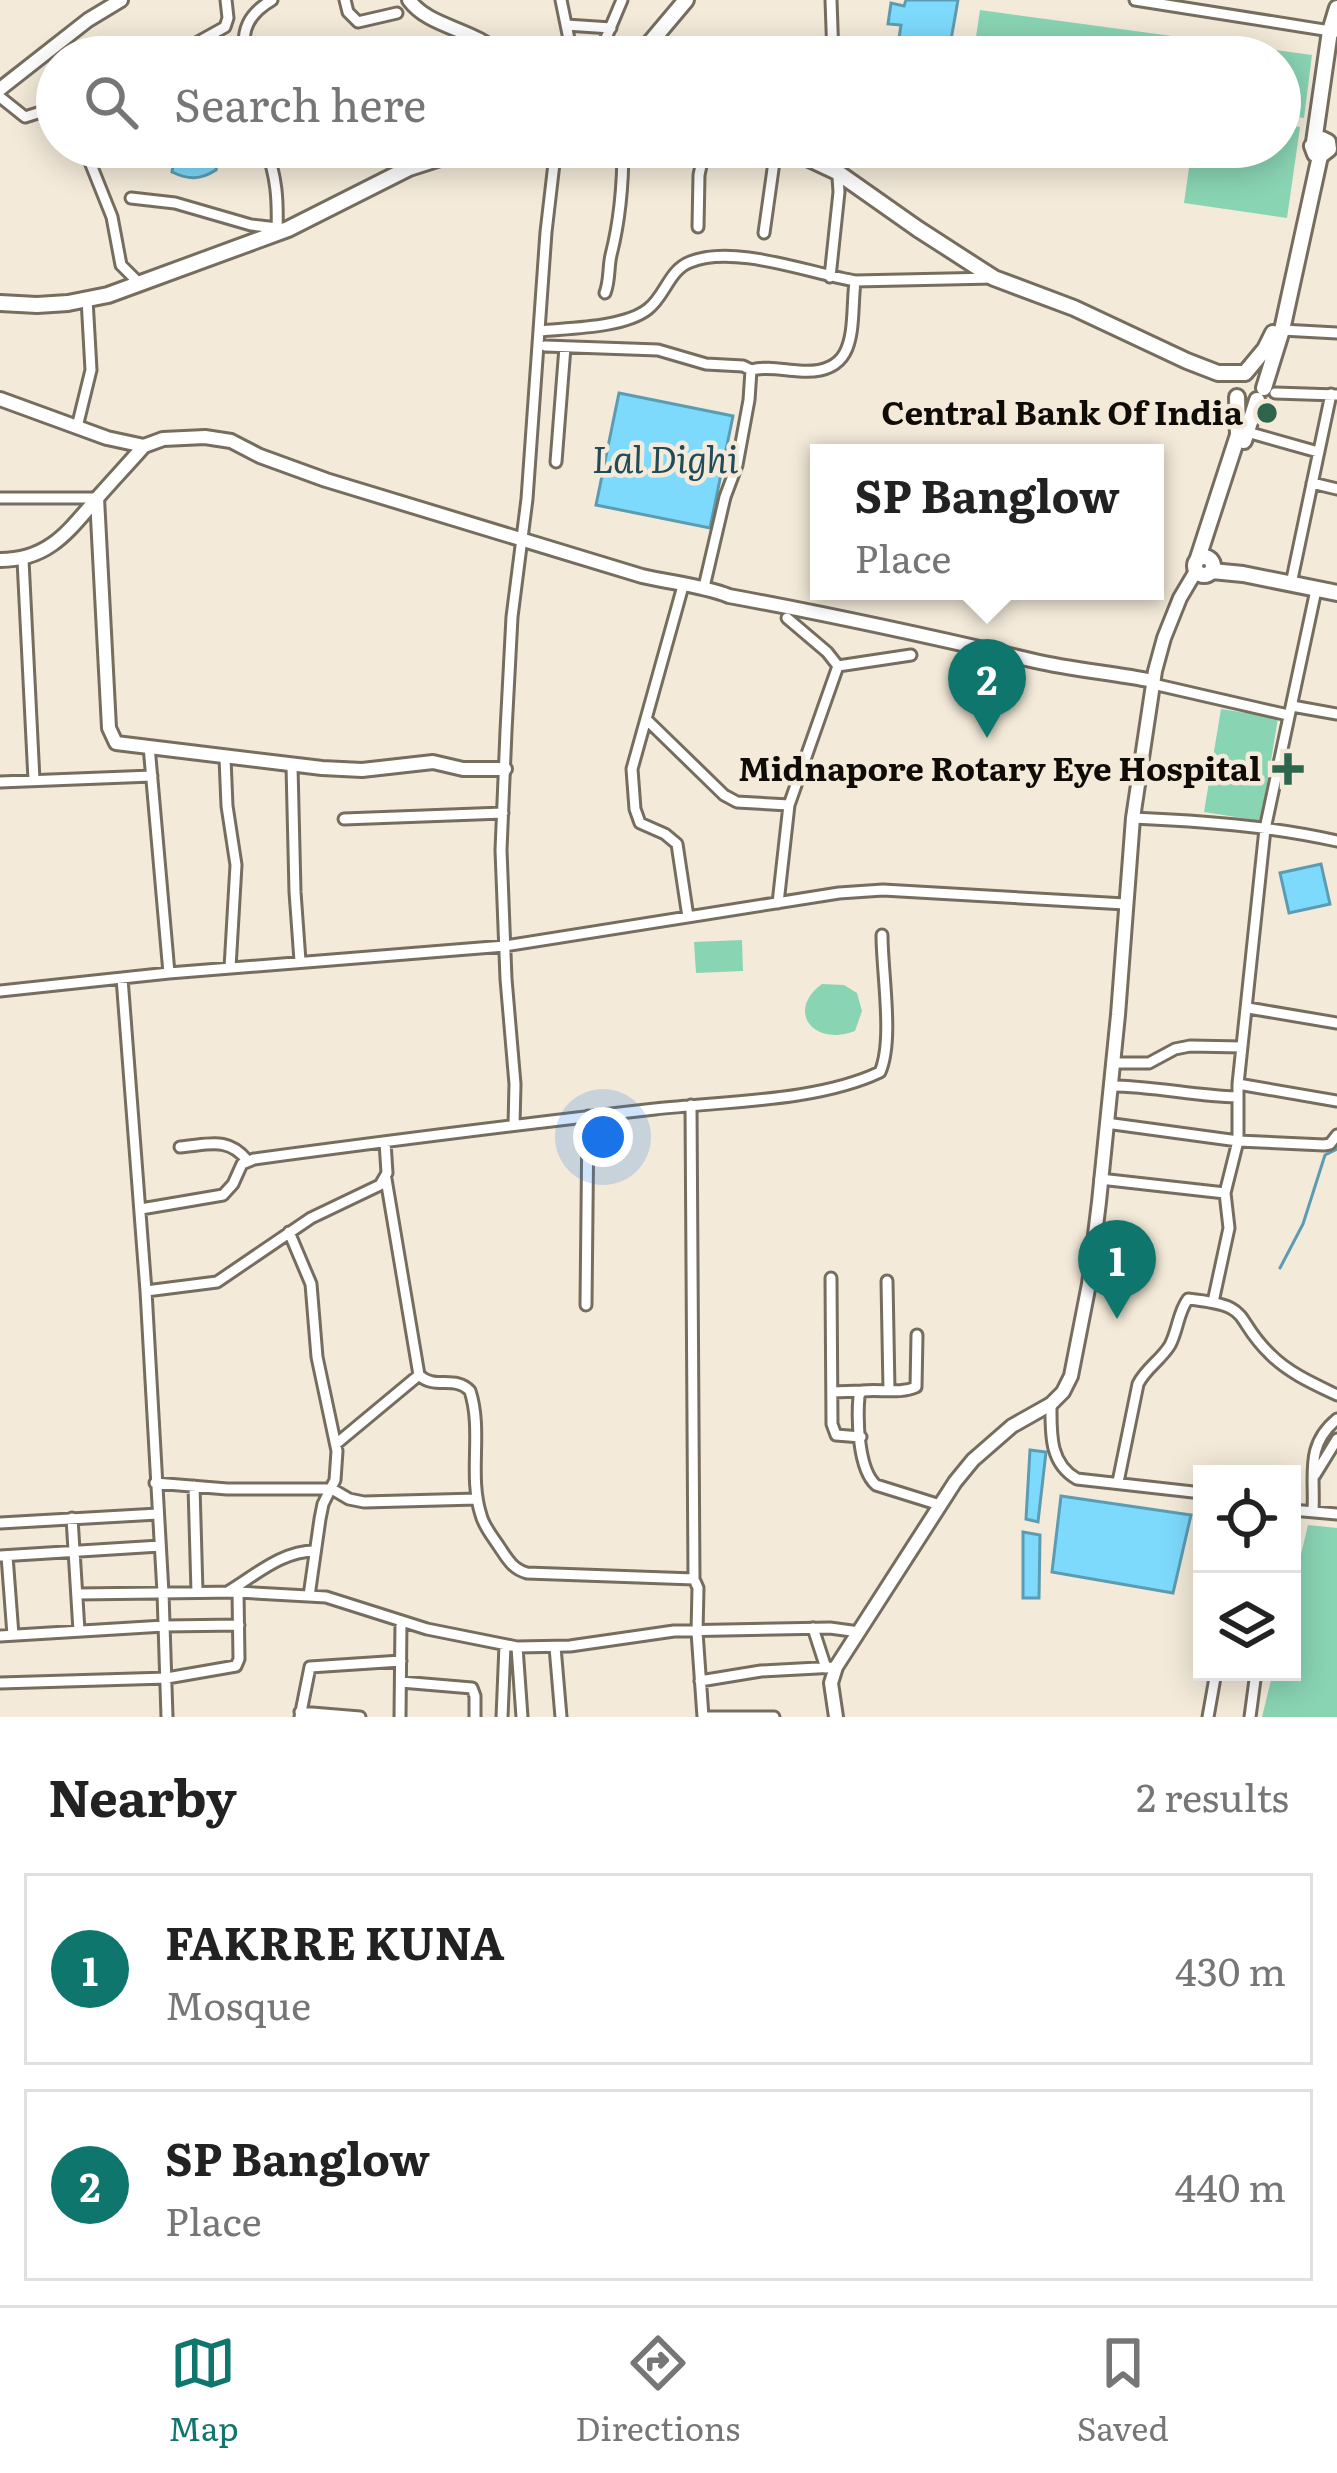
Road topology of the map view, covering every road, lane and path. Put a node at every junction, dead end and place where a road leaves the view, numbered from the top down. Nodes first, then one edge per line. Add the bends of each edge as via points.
1 (121, 0) edge
2 (226, 0) edge
3 (272, 0) edge
4 (345, 0) edge
5 (409, 0) edge
6 (561, 0) edge
7 (622, 0) edge
8 (686, 0) edge
9 (831, 0) edge
10 (1135, 0) edge
11 (1337, 8) edge
12 (397, 13) dead end
13 (228, 18) junction
14 (566, 25) junction
15 (611, 28) junction
16 (243, 31) junction
17 (1333, 31) edge
18 (69, 36) edge
19 (212, 36) edge
20 (243, 36) edge
21 (477, 36) edge
22 (568, 36) edge
23 (607, 36) edge
24 (656, 36) edge
25 (832, 36) edge
26 (36, 63) edge
27 (0, 93) edge
28 (36, 114) edge
29 (1325, 147) edge
30 (92, 168) edge
31 (274, 168) edge
32 (409, 168) edge
33 (553, 168) edge
34 (623, 168) edge
35 (700, 168) edge
36 (773, 168) edge
37 (828, 168) edge
38 (837, 168) edge
39 (837, 172) junction
40 (131, 198) dead end
41 (698, 227) dead end
42 (277, 230) junction
43 (764, 233) dead end
44 (830, 277) junction
45 (994, 278) junction
46 (854, 281) junction
47 (140, 284) junction
48 (605, 293) dead end
49 (87, 299) junction
50 (0, 303) edge
51 (1282, 330) junction
52 (540, 331) junction
53 (1337, 333) edge
54 (544, 346) dead end
55 (565, 347) junction
56 (751, 370) junction
57 (1218, 373) junction
58 (1244, 373) junction
59 (1236, 394) junction
60 (1266, 394) junction
61 (1334, 395) edge
62 (0, 399) edge
63 (77, 428) junction
64 (1247, 431) junction
65 (144, 446) junction
66 (1318, 452) junction
67 (556, 462) dead end
68 (1312, 483) junction
69 (1337, 489) edge
70 (0, 498) edge
71 (97, 498) junction
72 (522, 542) junction
73 (0, 560) edge
74 (23, 560) junction
75 (1205, 563) junction
76 (1291, 584) junction
77 (682, 586) junction
78 (704, 586) junction
79 (1316, 590) junction
80 (1337, 593) edge
81 (787, 618) dead end
82 (911, 655) dead end
83 (838, 666) junction
84 (1153, 682) junction
85 (1290, 711) junction
86 (1337, 714) edge
87 (646, 719) junction
88 (149, 746) junction
89 (225, 758) junction
90 (292, 766) junction
91 (505, 769) junction
92 (152, 776) junction
93 (34, 780) junction
94 (0, 782) edge
95 (789, 805) junction
96 (503, 813) junction
97 (1133, 818) junction
98 (344, 819) dead end
99 (1264, 829) junction
100 (1337, 841) edge
101 (778, 903) junction
102 (1125, 904) junction
103 (688, 917) junction
104 (882, 935) dead end
105 (506, 946) junction
106 (300, 962) junction
107 (230, 968) junction
108 (169, 973) junction
109 (122, 978) junction
110 (0, 991) edge
111 (1248, 1008) junction
112 (1337, 1023) edge
113 (1242, 1047) junction
114 (1113, 1063) junction
115 (1238, 1084) junction
116 (1111, 1086) junction
117 (1237, 1097) junction
118 (1337, 1100) edge
119 (691, 1105) junction
120 (588, 1116) junction
121 (1106, 1123) junction
122 (514, 1125) junction
123 (1337, 1135) edge
124 (1238, 1141) junction
125 (385, 1142) junction
126 (180, 1147) dead end
127 (247, 1160) junction
128 (386, 1179) junction
129 (1100, 1179) junction
130 (1225, 1193) junction
131 (141, 1208) junction
132 (289, 1232) junction
133 (831, 1278) dead end
134 (887, 1281) dead end
135 (146, 1291) junction
136 (1213, 1302) junction
137 (586, 1305) dead end
138 (916, 1335) dead end
139 (419, 1375) junction
140 (890, 1390) junction
141 (832, 1391) junction
142 (862, 1391) junction
143 (1337, 1395) edge
144 (1052, 1404) junction
145 (1337, 1419) edge
146 (861, 1437) junction
147 (1337, 1439) edge
148 (336, 1444) junction
149 (1315, 1475) junction
150 (155, 1483) junction
151 (1118, 1483) junction
152 (194, 1486) junction
153 (332, 1489) junction
154 (1193, 1492) edge
155 (478, 1498) junction
156 (940, 1505) junction
157 (1301, 1510) edge
158 (1313, 1511) junction
159 (158, 1514) junction
160 (1337, 1514) edge
161 (72, 1518) junction
162 (0, 1522) edge
163 (160, 1546) junction
164 (315, 1551) junction
165 (75, 1552) junction
166 (4, 1556) edge
167 (694, 1579) junction
168 (163, 1592) junction
169 (197, 1592) junction
170 (233, 1592) junction
171 (77, 1594) junction
172 (309, 1596) junction
173 (401, 1621) junction
174 (239, 1625) junction
175 (164, 1626) junction
176 (813, 1628) junction
177 (79, 1631) junction
178 (697, 1632) junction
179 (859, 1633) junction
180 (14, 1635) junction
181 (0, 1636) edge
182 (505, 1645) junction
183 (517, 1647) junction
184 (555, 1647) junction
185 (401, 1660) junction
186 (831, 1668) junction
187 (166, 1678) junction
188 (700, 1681) junction
189 (1214, 1681) edge
190 (1255, 1681) edge
191 (400, 1682) junction
192 (0, 1684) edge
193 (300, 1714) edge
194 (167, 1717) edge
195 (360, 1717) edge
196 (400, 1717) edge
197 (475, 1717) edge
198 (502, 1717) edge
199 (522, 1717) edge
200 (561, 1717) edge
201 (774, 1717) edge
202 (836, 1717) edge
203 (1208, 1717) edge
204 (1250, 1717) edge

1 - 18 street
2 - 13 street
3 - 16 street
4 - 12 street via 358,22
5 - 21 street via 427,17
6 - 14 street
7 - 15 street
8 - 24 main road
9 - 25 street
10 - 17 street
11 - 17 main road
13 - 16 street
13 - 19 street
14 - 15 street
14 - 22 street
15 - 23 street
16 - 20 street
17 - 29 main road
26 - 27 street
27 - 28 street via 25,117
29 - 51 main road
29 - 58 main road via 1277,320
30 - 47 street via 121,266
31 - 42 street
32 - 42 main road
33 - 52 street
34 - 48 street
35 - 41 street
36 - 43 street
37 - 39 main road
38 - 39 street
39 - 44 street
39 - 45 main road
40 - 42 street
42 - 47 main road
44 - 46 street
44 - 52 street via 704,257 678,268 648,310 632,318
45 - 46 street
45 - 57 main road
46 - 56 street via 842,360 821,372
47 - 49 main road
49 - 50 main road
49 - 63 street via 91,370
51 - 53 street
51 - 60 main road
52 - 72 street
54 - 55 street
55 - 56 street via 658,350
55 - 67 street
56 - 78 street via 737,465
57 - 58 main road
57 - 59 main road
58 - 59 main road
58 - 60 main road via 1257,375
59 - 60 main road via 1247,403
59 - 75 main road via 1238,435
60 - 61 street
60 - 64 main road
61 - 66 street
62 - 63 street
63 - 65 street
64 - 66 street
64 - 75 main road
65 - 71 street
65 - 72 street via 205,436 231,441
66 - 68 street
68 - 69 street
68 - 76 street
70 - 71 street
71 - 74 street via 53,546
71 - 88 street via 109,728 116,743
72 - 77 street
72 - 91 street
73 - 74 street
74 - 93 street
75 - 76 main road
75 - 84 street via 1180,598
76 - 79 main road
77 - 78 street
77 - 87 street
78 - 84 street
79 - 80 main road
79 - 85 street
81 - 83 street
82 - 83 street
83 - 95 street
84 - 85 street
84 - 97 street
85 - 86 street
85 - 99 street
87 - 95 street via 724,795
87 - 103 street via 632,769 635,808 640,823 677,844
88 - 89 street
88 - 92 street
89 - 90 street
89 - 107 street via 236,865
90 - 91 street
90 - 106 street
91 - 96 street
92 - 93 street
92 - 108 street
93 - 94 street
95 - 101 street
96 - 98 street
96 - 105 street
97 - 99 street
97 - 102 street
99 - 100 street
99 - 111 street
101 - 102 street via 883,890
101 - 103 street
102 - 114 street
103 - 105 street
104 - 119 street via 880,1072 794,1095
105 - 106 street
105 - 122 street
106 - 107 street
107 - 108 street
108 - 109 street
109 - 110 street
109 - 131 street
111 - 112 street
111 - 113 street
113 - 114 street via 1190,1046 1149,1063
113 - 115 street
114 - 116 street
115 - 117 street
115 - 118 street
116 - 117 street
116 - 121 street
117 - 124 street
119 - 120 street
119 - 167 street
120 - 122 street
120 - 137 street
121 - 124 street
121 - 129 street
122 - 125 street
123 - 124 street via 1330,1144
124 - 130 street
125 - 127 street
125 - 128 street
126 - 127 street via 227,1144
127 - 131 street via 223,1195
128 - 132 street
128 - 139 street
129 - 130 street
129 - 144 street via 1071,1376
130 - 136 street via 1228,1228
131 - 135 street
132 - 135 street via 218,1282
132 - 148 street via 311,1284
133 - 141 street
134 - 140 street
135 - 150 street
136 - 143 street via 1238,1310 1273,1358
136 - 151 street via 1185,1301 1168,1348 1142,1376
138 - 140 street via 916,1387
139 - 148 street
139 - 155 street via 470,1391
140 - 142 street
141 - 142 street
141 - 146 street via 833,1430
142 - 146 street
144 - 151 street via 1063,1471
144 - 156 street via 991,1442
145 - 149 street via 1315,1446
146 - 156 street via 869,1480
147 - 149 street
148 - 153 street
149 - 158 street
150 - 152 street
150 - 159 street
151 - 154 street
152 - 153 street
152 - 169 street
153 - 155 street via 364,1502
153 - 164 street
155 - 167 street via 482,1521 519,1571
156 - 179 street
157 - 158 street
158 - 160 street
159 - 161 street
159 - 163 street
161 - 162 street
161 - 165 street
163 - 165 street
163 - 168 street
164 - 170 street via 285,1556
164 - 172 street
165 - 166 street
165 - 171 street
166 - 180 street
167 - 178 street
168 - 169 street
168 - 171 street
168 - 175 street
169 - 170 street
170 - 172 street
170 - 174 street
171 - 177 street
172 - 173 street
173 - 182 street
173 - 185 street
174 - 175 street
174 - 187 street via 236,1666
175 - 177 street
175 - 187 street
176 - 178 street
176 - 179 street
176 - 186 street
177 - 180 street
178 - 184 street
178 - 188 street
179 - 186 street
180 - 181 street
182 - 183 street
182 - 198 street
183 - 184 street
183 - 199 street
184 - 200 street
185 - 191 street
185 - 193 street via 310,1667
186 - 188 street
186 - 202 street
187 - 192 street
187 - 194 street
188 - 201 street via 703,1717
189 - 203 street
190 - 204 street
191 - 196 street
191 - 197 street via 472,1688
193 - 195 street

